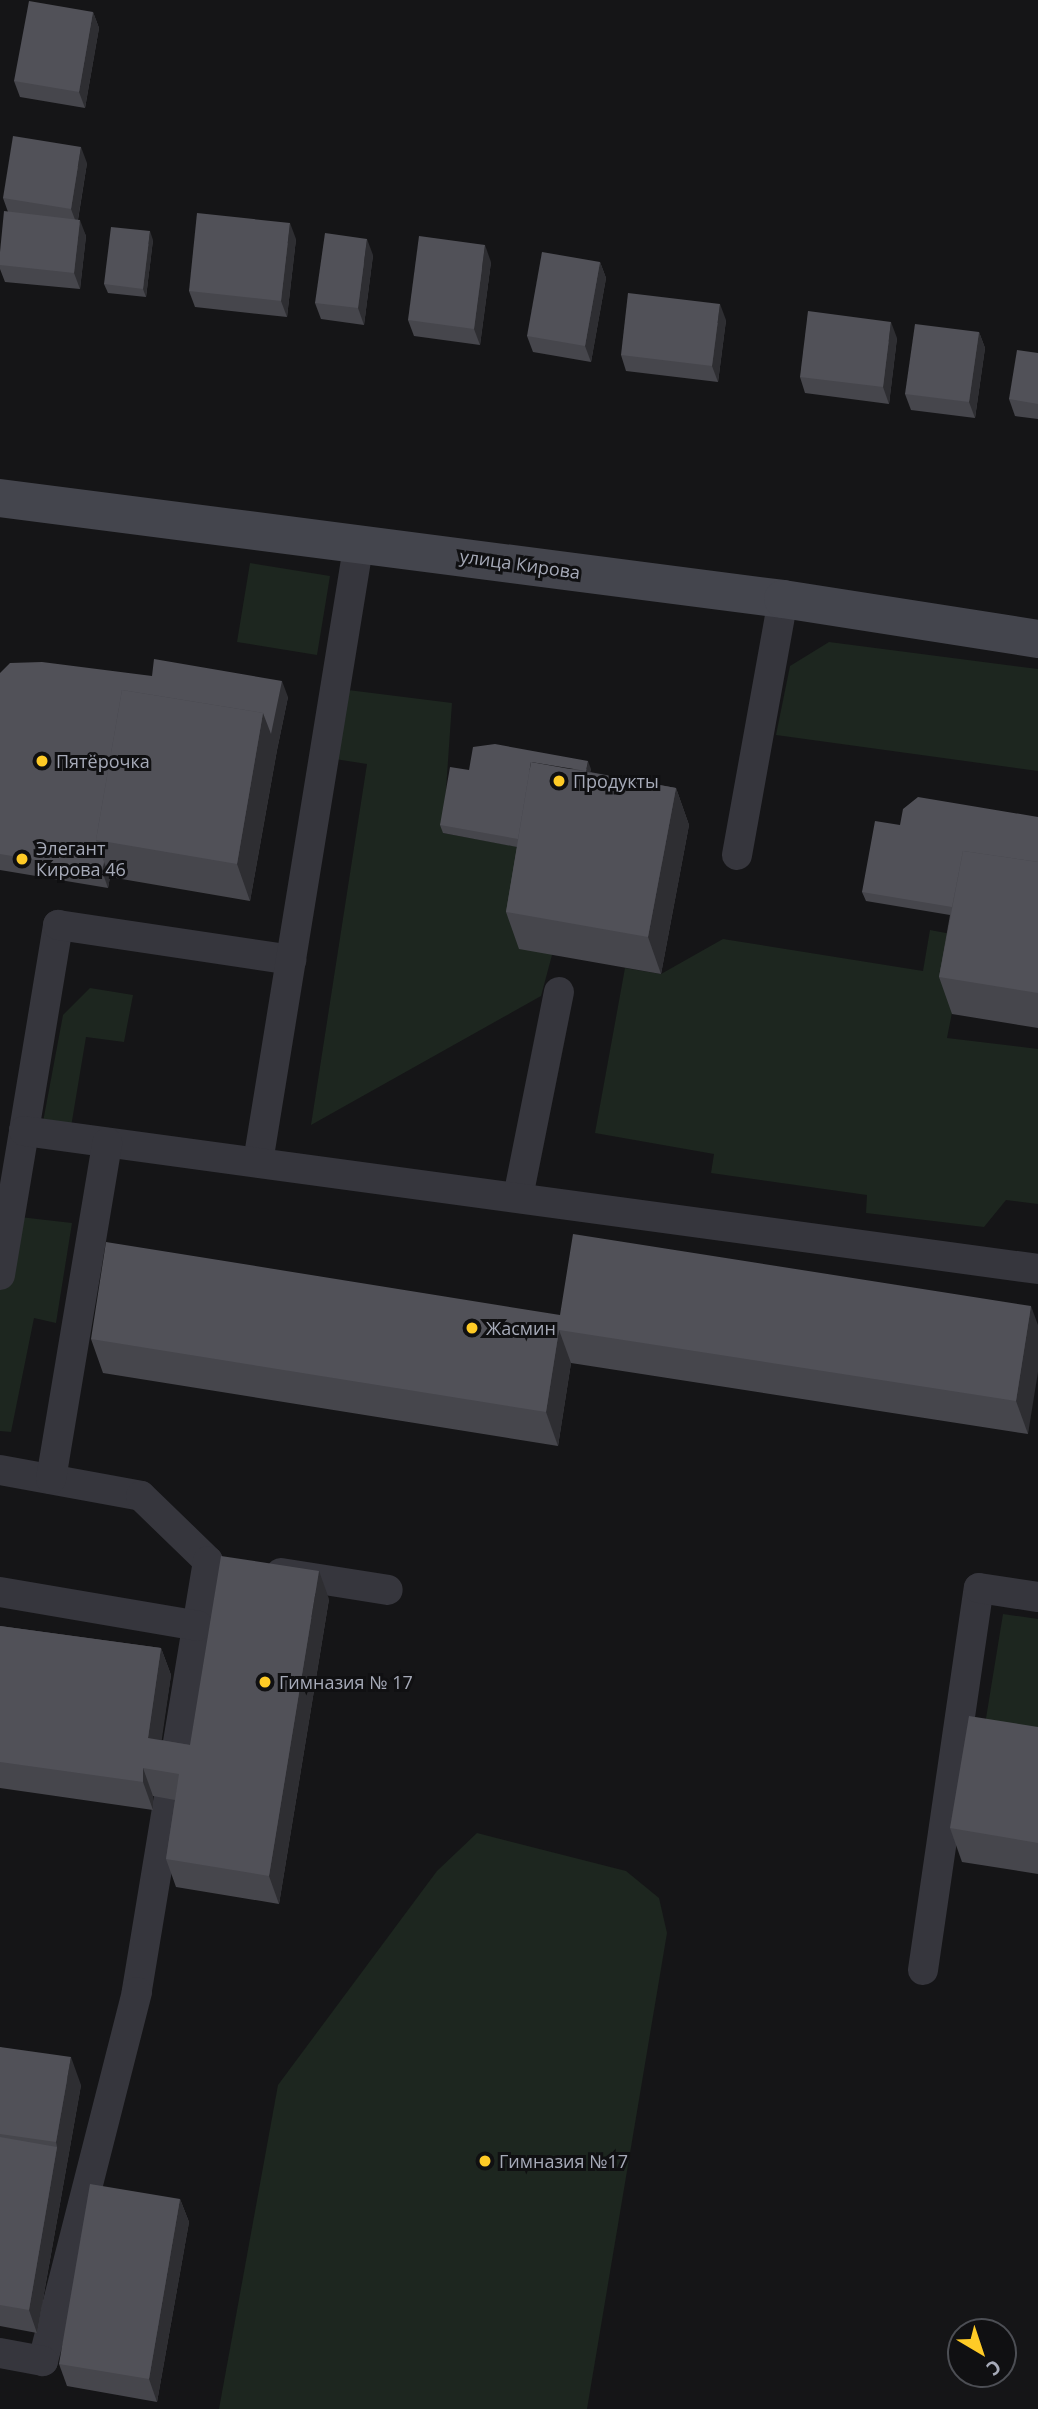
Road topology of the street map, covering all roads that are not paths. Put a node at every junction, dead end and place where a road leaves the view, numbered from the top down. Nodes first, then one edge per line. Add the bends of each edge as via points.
1 (0, 498) edge
2 (359, 542) junction
3 (783, 599) junction
4 (1038, 639) edge
5 (737, 855) dead end
6 (291, 960) junction
7 (558, 992) dead end
8 (24, 1131) junction
9 (107, 1143) junction
10 (258, 1162) junction
11 (518, 1197) junction
12 (1038, 1269) edge
13 (0, 1275) edge
14 (0, 1470) edge
15 (51, 1479) junction
16 (231, 1565) junction
17 (388, 1590) dead end
18 (0, 1592) edge
19 (1038, 1597) edge
20 (198, 1626) junction
21 (923, 1970) dead end
22 (0, 2353) edge

1 - 2 street, улица Кирова
2 - 3 street, улица Кирова
2 - 6 lane
3 - 4 street, улица Кирова
3 - 5 lane
6 - 8 lane via 58,925
6 - 10 lane
7 - 11 lane
8 - 9 lane
8 - 13 lane
9 - 10 lane
9 - 15 lane
10 - 11 lane
11 - 12 lane
14 - 15 lane
15 - 16 lane via 141,1496
16 - 17 lane
16 - 20 lane
18 - 20 lane
19 - 21 lane via 979,1588
20 - 22 lane via 137,1992 43,2361

